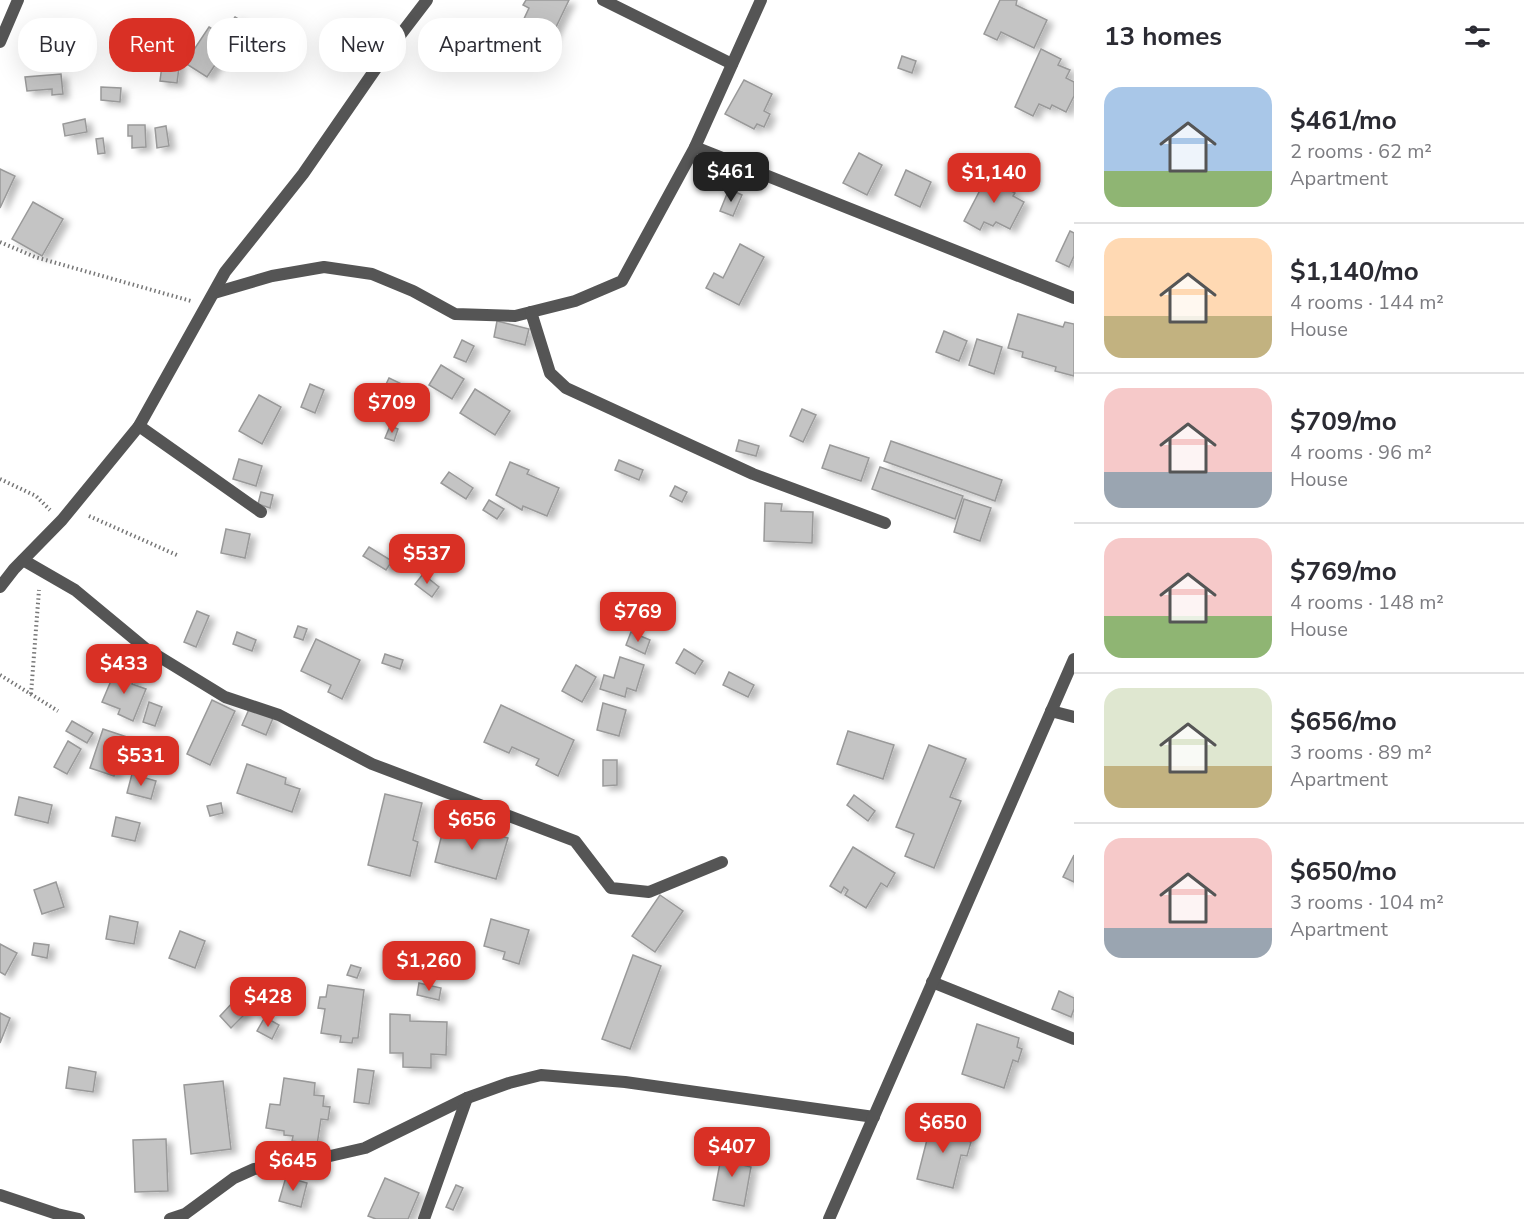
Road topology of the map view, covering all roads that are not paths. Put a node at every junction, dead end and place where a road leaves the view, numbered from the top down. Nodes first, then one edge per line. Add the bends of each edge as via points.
1 (18, 0) edge
2 (427, 0) edge
3 (603, 0) edge
4 (761, 0) edge
5 (0, 42) edge
6 (732, 64) junction
7 (695, 147) junction
8 (214, 293) junction
9 (1074, 298) edge
10 (531, 312) junction
11 (139, 426) junction
12 (261, 512) dead end
13 (885, 523) dead end
14 (23, 560) junction
15 (0, 587) edge
16 (1074, 659) edge
17 (1051, 711) junction
18 (1074, 717) edge
19 (722, 862) dead end
20 (933, 982) junction
21 (1074, 1039) edge
22 (467, 1098) junction
23 (874, 1117) junction
24 (0, 1195) edge
25 (79, 1219) edge
26 (170, 1219) edge
27 (424, 1219) edge
28 (830, 1219) edge

1 - 5 street
2 - 8 street via 303,174 225,272
3 - 6 street
4 - 6 street
6 - 7 street
7 - 9 street
7 - 10 street via 622,281 574,301
8 - 10 street via 272,276 324,267 372,274 455,314 515,316
8 - 11 street
10 - 13 street via 550,374 566,388 753,474
11 - 12 street
11 - 14 street via 62,520
14 - 15 street
14 - 19 street via 75,590 145,648 225,697 279,715 372,764 575,841 611,888 649,892
16 - 17 street
17 - 18 street
17 - 20 street
20 - 21 street
20 - 23 street
22 - 23 street via 540,1075 625,1082
22 - 26 street via 365,1148 254,1169 234,1178 185,1214
22 - 27 street
23 - 28 street
24 - 25 street

